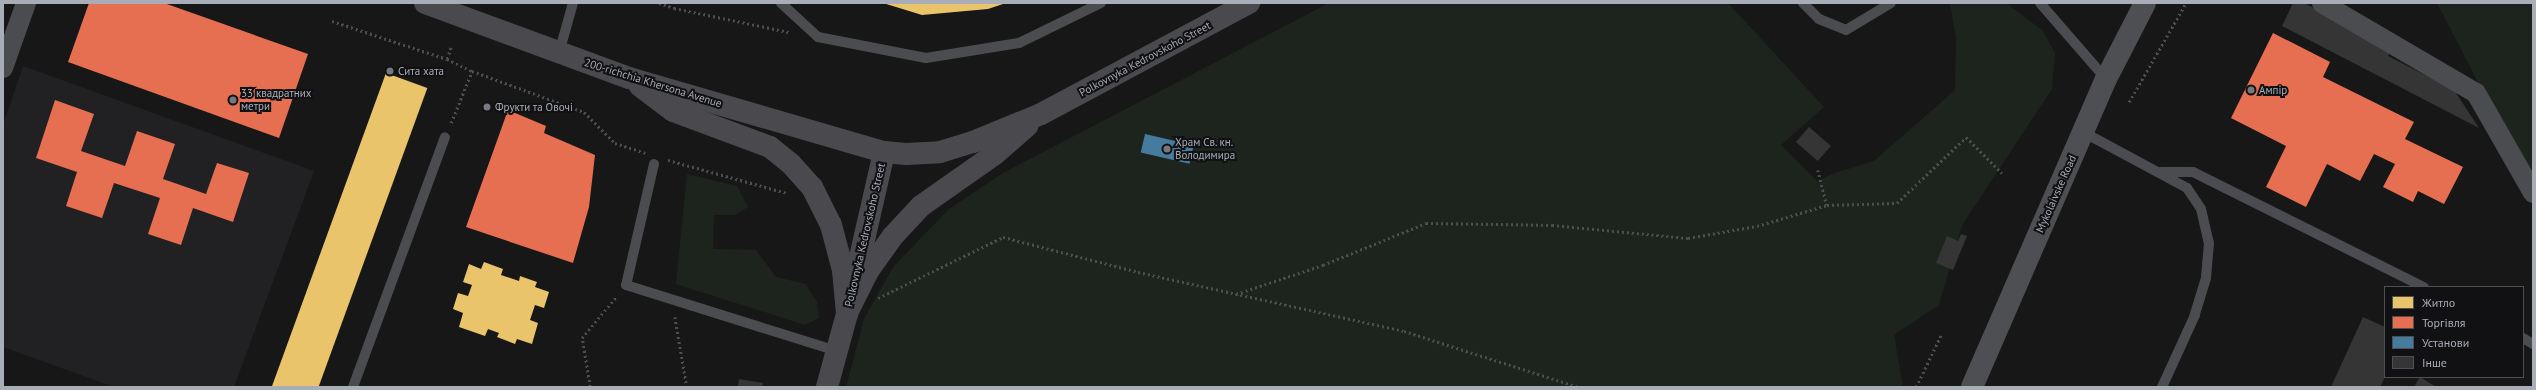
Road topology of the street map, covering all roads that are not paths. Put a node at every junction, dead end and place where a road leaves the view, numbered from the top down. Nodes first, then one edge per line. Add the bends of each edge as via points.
1 (26, 3) edge
2 (425, 3) edge
3 (573, 3) edge
4 (781, 3) edge
5 (1101, 3) edge
6 (1803, 3) edge
7 (1891, 3) edge
8 (2040, 3) edge
9 (2145, 3) edge
10 (2322, 3) edge
11 (1236, 6) edge
12 (559, 53) junction
13 (3, 65) edge
14 (629, 78) junction
15 (2106, 79) junction
16 (1041, 114) junction
17 (2083, 132) junction
18 (445, 137) road end
19 (884, 152) junction
20 (655, 160) road end
21 (2161, 172) junction
22 (2533, 193) edge
23 (2422, 286) edge
24 (847, 314) junction
25 (2524, 339) edge
26 (2533, 344) edge
27 (838, 351) junction
28 (353, 387) edge
29 (827, 387) edge
30 (1972, 387) edge
31 (2162, 387) edge

1 - 13 street
2 - 12 street, 200-richchia Khersona Avenue
3 - 12 lane
4 - 5 lane via 818,37 926,58 1019,43
6 - 7 lane via 1819,19 1846,30
8 - 15 lane
9 - 15 main road, Mykolaivske Road
10 - 22 street via 2476,93
11 - 16 street, Polkovnyka Kedrovskoho Street
12 - 14 street, 200-richchia Khersona Avenue
14 - 19 street, 200-richchia Khersona Avenue
14 - 24 street, Polkovnyka Kedrovskoho Street via 673,111 770,147 791,164 812,187 831,225 843,270
15 - 17 main road, Mykolaivske Road
16 - 19 street, Polkovnyka Kedrovskoho Street via 973,142 940,152
16 - 24 street, Polkovnyka Kedrovskoho Street via 995,154 922,206 893,236 868,271
17 - 21 lane
17 - 30 main road, Mykolaivske Road
18 - 28 lane
19 - 24 street, Polkovnyka Kedrovskoho Street
20 - 27 lane via 626,285
21 - 23 lane via 2193,172
21 - 31 lane via 2187,188 2202,209 2209,243 2206,278 2195,315
24 - 27 street, Polkovnyka Kedrovskoho Street
25 - 26 lane
27 - 29 street, Polkovnyka Kedrovskoho Street

